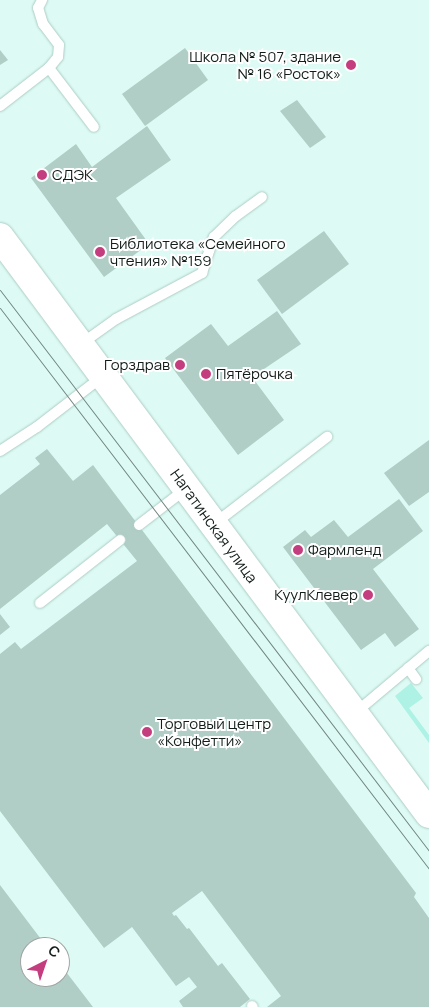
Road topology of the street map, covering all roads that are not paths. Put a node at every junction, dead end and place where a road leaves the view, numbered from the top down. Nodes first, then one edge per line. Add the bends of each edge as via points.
1 (42, 0) edge
2 (49, 68) junction
3 (0, 106) edge
4 (94, 127) dead end
5 (262, 198) dead end
6 (0, 237) edge
7 (81, 344) junction
8 (104, 376) junction
9 (327, 438) dead end
10 (0, 450) edge
11 (186, 488) junction
12 (213, 524) junction
13 (139, 525) dead end
14 (120, 540) dead end
15 (40, 603) dead end
16 (429, 651) edge
17 (408, 668) junction
18 (416, 679) dead end
19 (353, 714) junction
20 (429, 814) edge

1 - 2 lane via 38,8 43,24 59,45 58,57
2 - 3 lane
2 - 4 lane
5 - 7 lane via 214,237 202,273 116,319
6 - 7 street, Нагатинская улица
7 - 8 street, Нагатинская улица
8 - 10 lane via 37,427
8 - 11 street, Нагатинская улица
9 - 12 lane
11 - 12 street, Нагатинская улица
11 - 13 lane
12 - 19 street, Нагатинская улица
14 - 15 lane
16 - 17 lane
17 - 18 lane
17 - 19 lane
19 - 20 street, Нагатинская улица

